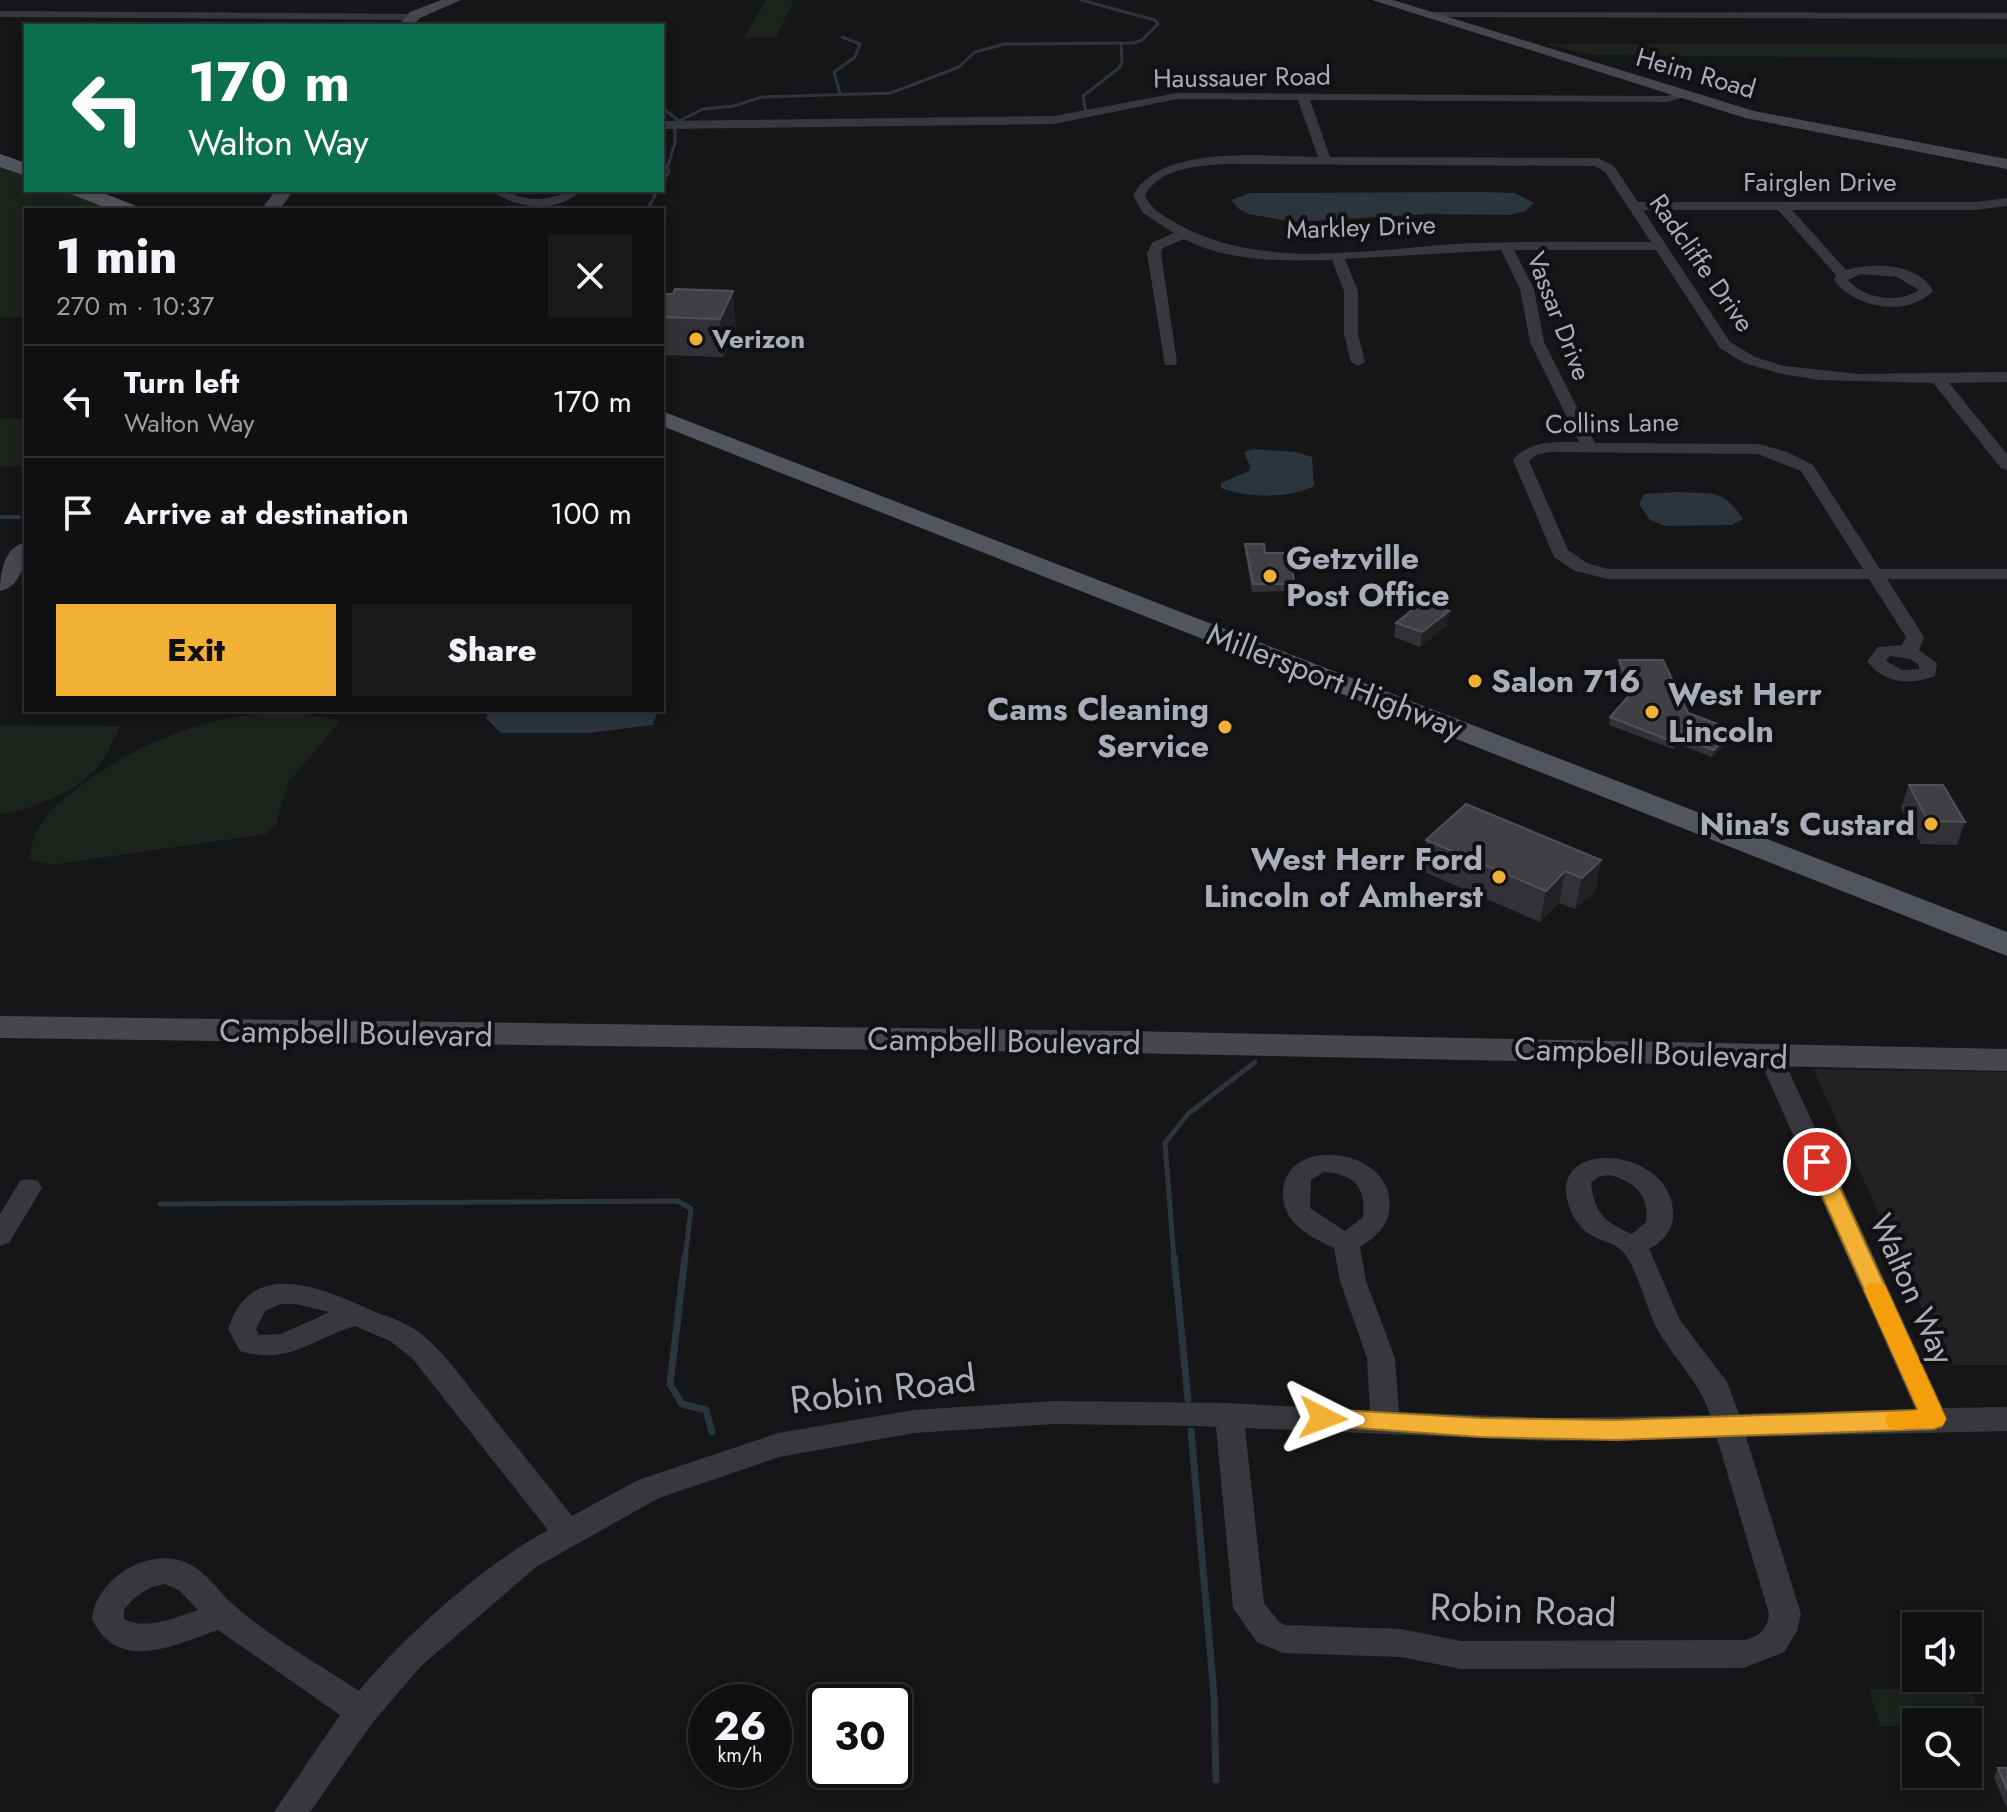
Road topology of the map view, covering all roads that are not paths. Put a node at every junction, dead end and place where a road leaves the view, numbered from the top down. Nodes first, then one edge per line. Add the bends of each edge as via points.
1 (131, 0) edge
2 (454, 0) edge
3 (1379, 0) edge
4 (0, 14) edge
5 (115, 15) junction
6 (2007, 16) edge
7 (1435, 17) junction
8 (408, 22) edge
9 (1681, 95) junction
10 (1303, 97) junction
11 (669, 125) edge
12 (0, 160) edge
13 (1325, 160) junction
14 (2007, 164) edge
15 (24, 169) edge
16 (83, 192) edge
17 (504, 192) edge
18 (573, 192) edge
19 (2005, 205) edge
20 (1633, 206) junction
21 (1782, 206) junction
22 (124, 208) edge
23 (1183, 234) junction
24 (1505, 246) junction
25 (1658, 246) junction
26 (1337, 256) junction
27 (1843, 275) junction
28 (1170, 362) dead end
29 (1358, 362) dead end
30 (1936, 377) junction
31 (2007, 377) edge
32 (664, 419) edge
33 (1589, 447) junction
34 (2007, 465) edge
35 (24, 552) edge
36 (1875, 574) junction
37 (2007, 574) edge
38 (0, 584) edge
39 (1909, 652) dead end
40 (2007, 945) edge
41 (0, 1027) edge
42 (1770, 1056) junction
43 (2007, 1060) edge
44 (29, 1188) dead end
45 (0, 1236) edge
46 (1346, 1243) dead end
47 (1634, 1245) dead end
48 (356, 1315) dead end
49 (1229, 1414) junction
50 (1934, 1419) junction
51 (2007, 1419) edge
52 (1385, 1422) junction
53 (1729, 1427) junction
54 (566, 1531) junction
55 (223, 1615) dead end
56 (361, 1711) junction
57 (291, 1812) edge

1 - 5 street
2 - 8 main road
3 - 7 main road, Heim Road
4 - 5 street
5 - 8 street
6 - 7 street
7 - 9 main road, Heim Road
9 - 10 street, Haussauer Road
9 - 14 main road, Heim Road via 1751,115
10 - 11 street, Haussauer Road via 1154,98 1094,116 1054,120
10 - 13 street
12 - 15 main road
13 - 20 street, Radcliffe Drive via 1595,160 1610,169
13 - 23 street, Markley Drive via 1226,160 1160,175 1141,189 1141,201
16 - 22 main road
17 - 18 street via 515,200 542,202
19 - 21 street, Fairglen Drive
20 - 21 street, Fairglen Drive
20 - 25 street, Radcliffe Drive
21 - 27 street
23 - 26 street, Markley Drive via 1256,252
23 - 28 street via 1158,245 1154,253
24 - 25 street, Markley Drive
24 - 26 street, Markley Drive
24 - 33 street, Vassar Drive via 1527,289 1537,342
25 - 30 street, Radcliffe Drive via 1732,351 1772,369 1834,377
26 - 29 street via 1351,291 1351,334
27 - 27 street via 1843,286 1874,299 1903,301 1926,291 1910,277 1885,270
30 - 31 street, Radcliffe Drive
30 - 34 street
32 - 40 main road, Millersport Highway
33 - 36 street, Collins Lane via 1759,449 1781,455 1807,468
33 - 36 street, Collins Lane via 1550,447 1531,451 1521,460 1560,553 1581,567 1608,574
35 - 38 main road
36 - 37 street, Collins Lane
36 - 39 street via 1915,637
41 - 42 main road, Campbell Boulevard
42 - 43 main road, Campbell Boulevard
42 - 50 street, Walton Way
44 - 45 street
46 - 52 street via 1353,1281 1381,1358
47 - 53 street, Robin Road via 1669,1325 1717,1390
48 - 54 street via 379,1322 420,1348
49 - 52 street, Robin Road
49 - 53 street, Robin Road via 1249,1608 1257,1621 1268,1632 1299,1642 1401,1643 1461,1655 1744,1654 1774,1643 1785,1614
49 - 54 street, Robin Road via 1022,1413 843,1429 693,1469
50 - 51 street, Robin Road
50 - 53 street, Robin Road
52 - 53 street, Robin Road via 1548,1430
54 - 56 street, Robin Road via 461,1608
55 - 56 street
56 - 57 street, Robin Road

